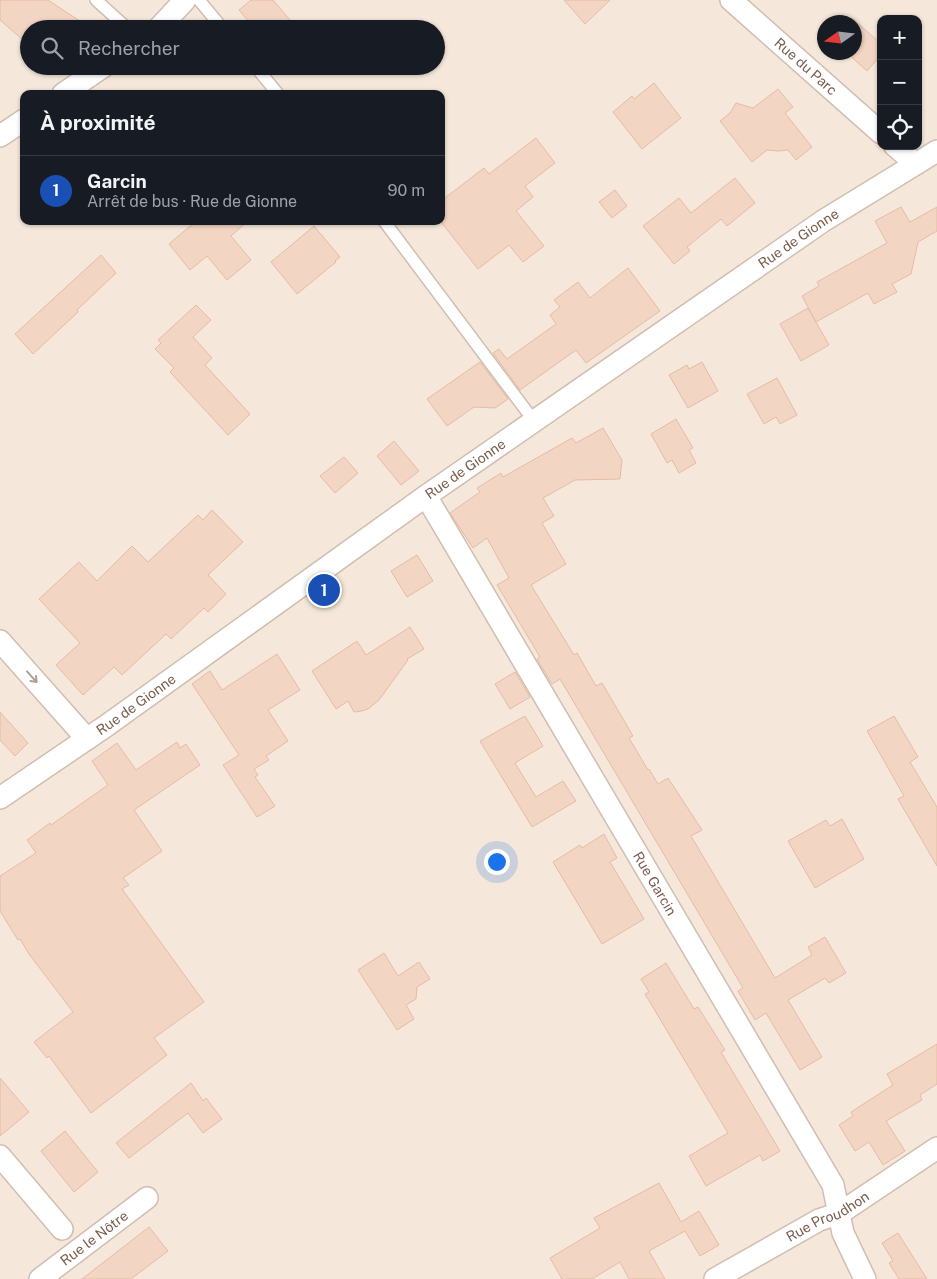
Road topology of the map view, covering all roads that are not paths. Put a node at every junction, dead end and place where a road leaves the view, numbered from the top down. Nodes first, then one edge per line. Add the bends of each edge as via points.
1 (96, 0) edge
2 (185, 0) edge
3 (199, 0) edge
4 (731, 0) edge
5 (118, 20) edge
6 (166, 20) edge
7 (216, 20) edge
8 (91, 75) edge
9 (262, 75) edge
10 (69, 90) edge
11 (275, 90) edge
12 (20, 123) edge
13 (877, 129) edge
14 (0, 136) edge
15 (900, 150) edge
16 (937, 152) edge
17 (916, 164) junction
18 (387, 225) edge
19 (534, 421) junction
20 (426, 496) junction
21 (0, 641) edge
22 (88, 739) junction
23 (0, 798) edge
24 (937, 1148) edge
25 (0, 1156) edge
26 (147, 1198) dead end
27 (840, 1213) junction
28 (62, 1229) dead end
29 (40, 1279) edge
30 (715, 1279) edge
31 (864, 1279) edge

1 - 5 lane
2 - 6 street
3 - 7 lane
4 - 13 street, Rue du Parc
8 - 10 street
9 - 11 lane
12 - 14 street
15 - 17 street
16 - 17 street, Rue de Gionne
17 - 19 street, Rue de Gionne via 823,221
18 - 19 lane
19 - 20 street, Rue de Gionne
20 - 22 street, Rue de Gionne
20 - 27 street, Rue Garcin via 833,1185
21 -> 22 street
22 - 23 street, Rue de Gionne
24 - 27 street, Rue Proudhon
25 - 28 street
26 - 29 street, Rue le Nôtre
27 - 30 street, Rue Proudhon via 819,1220
27 - 31 street, Rue Garcin via 843,1233

